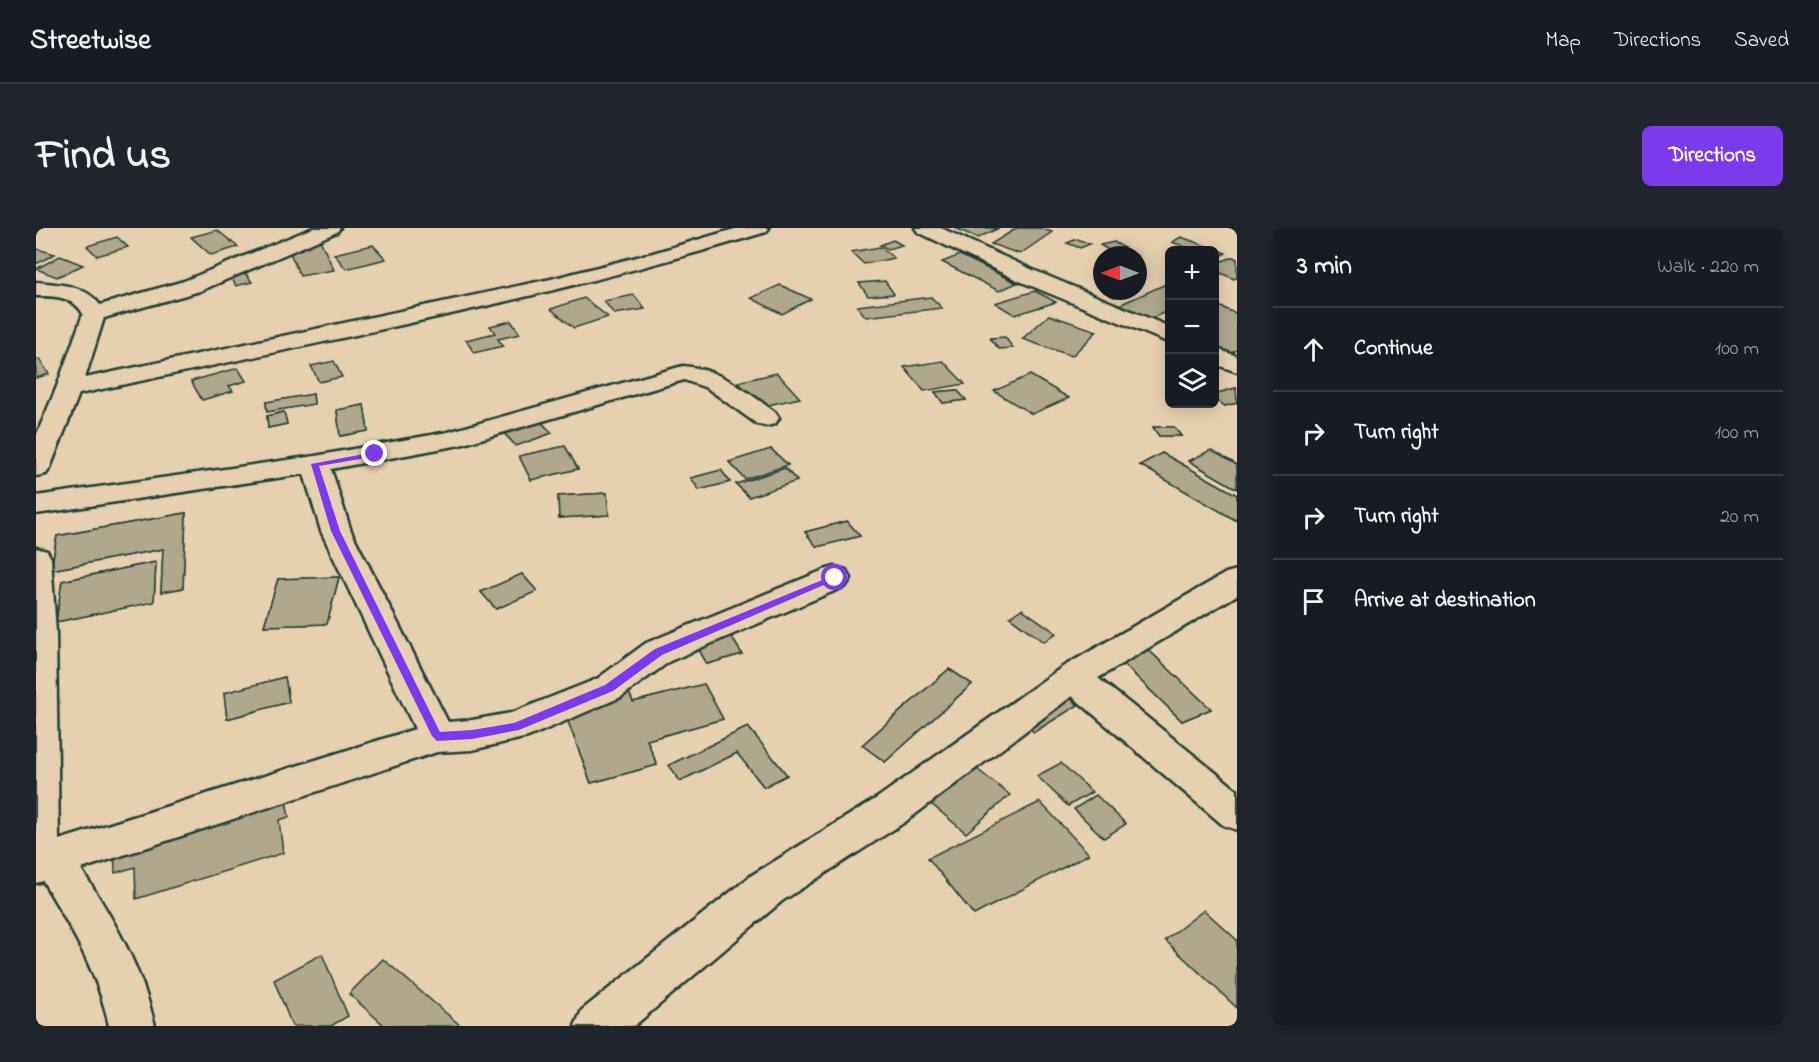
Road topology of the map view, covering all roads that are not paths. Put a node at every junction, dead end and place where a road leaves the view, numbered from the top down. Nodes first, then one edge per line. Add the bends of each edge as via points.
1 (330, 228) edge
2 (759, 228) edge
3 (925, 228) edge
4 (36, 290) edge
5 (94, 314) junction
6 (1165, 334) edge
7 (1219, 357) edge
8 (1237, 364) edge
9 (69, 389) junction
10 (766, 418) dead end
11 (315, 464) junction
12 (36, 467) edge
13 (36, 505) edge
14 (36, 558) edge
15 (835, 578) dead end
16 (1237, 581) edge
17 (1073, 677) junction
18 (437, 736) junction
19 (1237, 813) edge
20 (42, 863) edge
21 (132, 1026) edge
22 (598, 1026) edge

1 - 5 street via 192,286
2 - 9 street via 550,285
3 - 6 street
4 - 5 street via 77,295 92,306
5 - 9 street
7 - 8 street
9 - 12 street
10 - 11 street via 708,378 696,372 683,373 451,439
11 - 13 street
11 - 18 street via 336,531
14 - 20 street
15 - 18 street via 658,652 609,688 515,727 481,734
16 - 17 street
17 - 19 street
17 - 22 street via 891,810 766,888
18 - 20 street
20 - 21 street via 104,942 129,1006

